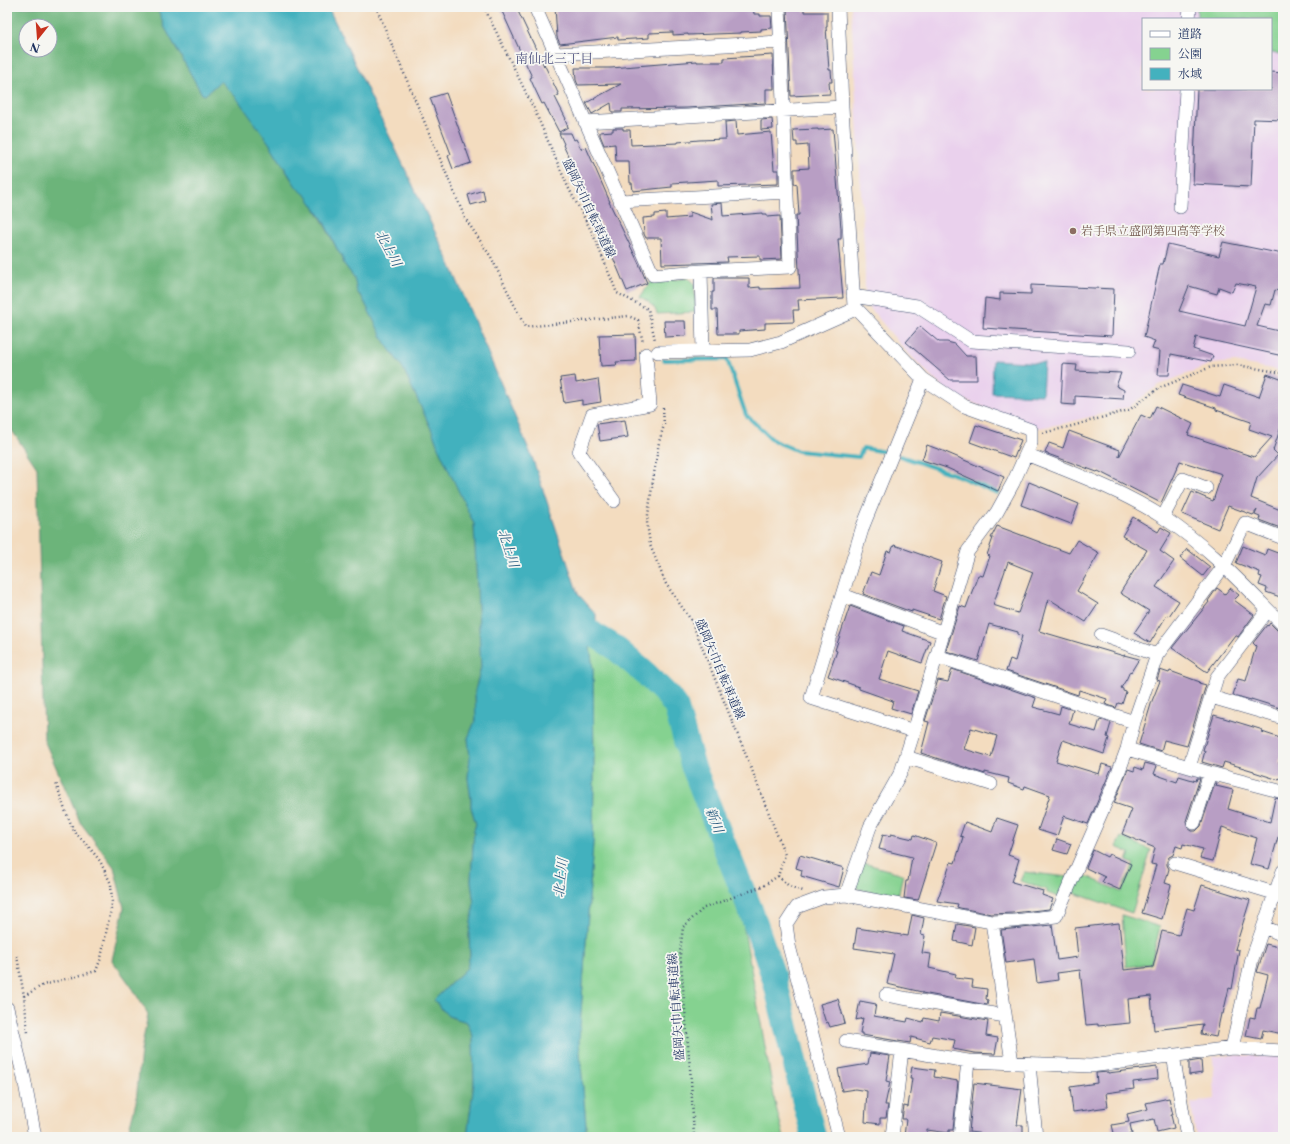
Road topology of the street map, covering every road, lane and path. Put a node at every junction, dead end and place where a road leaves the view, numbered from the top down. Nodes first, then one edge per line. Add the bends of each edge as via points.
1 (376, 7) edge
2 (484, 7) edge
3 (535, 7) edge
4 (779, 7) edge
5 (838, 7) edge
6 (1190, 7) edge
7 (1189, 18) edge
8 (780, 42) junction
9 (556, 54) junction
10 (1186, 90) edge
11 (842, 107) junction
12 (784, 111) junction
13 (585, 122) junction
14 (787, 192) junction
15 (620, 201) junction
16 (1180, 207) dead end
17 (701, 271) junction
18 (854, 301) junction
19 (703, 351) junction
20 (1129, 351) dead end
21 (652, 353) junction
22 (1283, 373) edge
23 (923, 379) junction
24 (662, 403) dead end
25 (1031, 430) junction
26 (1026, 454) junction
27 (1206, 488) dead end
28 (614, 502) dead end
29 (1163, 518) junction
30 (1283, 538) edge
31 (1224, 566) junction
32 (843, 594) junction
33 (1268, 610) junction
34 (1283, 625) edge
35 (944, 633) junction
36 (1101, 636) dead end
37 (1157, 654) junction
38 (937, 656) junction
39 (1211, 697) junction
40 (1283, 718) edge
41 (1134, 722) junction
42 (914, 731) junction
43 (1127, 749) junction
44 (906, 757) junction
45 (1189, 767) junction
46 (1210, 773) junction
47 (56, 783) dead end
48 (991, 784) dead end
49 (1283, 792) edge
50 (1194, 823) dead end
51 (1175, 863) dead end
52 (1283, 872) edge
53 (778, 876) junction
54 (1274, 893) junction
55 (846, 895) junction
56 (824, 897) junction
57 (992, 922) junction
58 (1264, 927) junction
59 (1283, 935) edge
60 (17, 956) dead end
61 (886, 995) dead end
62 (24, 996) junction
63 (7, 1008) edge
64 (1005, 1016) junction
65 (29, 1039) dead end
66 (846, 1041) dead end
67 (1232, 1048) junction
68 (902, 1050) junction
69 (1283, 1051) edge
70 (1174, 1055) junction
71 (968, 1061) junction
72 (1012, 1063) junction
73 (1029, 1064) junction
74 (1183, 1136) edge
75 (35, 1137) edge
76 (694, 1137) edge
77 (839, 1137) edge
78 (892, 1137) edge
79 (960, 1137) edge
80 (1036, 1137) edge

1 - 21 path via 465,218 491,257 525,327 628,316 638,320
2 - 21 path, 盛岡矢巾自転車道線 via 534,109 568,187 593,234 617,293 648,309
3 - 9 street
4 - 8 street
5 - 11 street
6 - 7 street
8 - 9 street
8 - 12 street
9 - 13 street
10 - 16 street
11 - 12 street
11 - 18 street
12 - 13 street
12 - 14 street
13 - 15 street
14 - 15 street
14 - 17 street via 790,267
15 - 17 street via 653,275
17 - 19 street
18 - 19 street via 851,311 781,342 750,350
18 - 20 street via 917,306 971,342
18 - 23 street
19 - 21 street
21 - 28 street via 650,404 592,415 580,452
22 - 25 path via 1237,365 1211,367 1159,388 1129,410 1043,433
23 - 25 street via 964,406
23 - 32 street via 864,526
24 - 53 path, 盛岡矢巾自転車道線 via 664,425 648,522 650,545 666,584 691,620 748,760 785,856
25 - 26 street via 1031,443
26 - 29 street via 1111,489
26 - 35 street via 997,512 968,551
27 - 29 street via 1183,479
29 - 31 street via 1200,544
30 - 31 street via 1245,523
31 - 33 street
31 - 37 street
32 - 35 street
32 - 42 street via 811,698
33 - 34 street
33 - 39 street via 1217,677
35 - 38 street
36 - 37 street
37 - 41 street
38 - 41 street
38 - 42 street
39 - 40 street
39 - 45 street
41 - 43 street
42 - 44 street
43 - 45 street
43 - 57 street via 1056,916
44 - 48 street
44 - 55 street via 901,772 870,826
45 - 46 street
46 - 49 street
46 - 50 street
47 - 62 path via 74,831 100,860 111,884 112,904 96,972 43,985
51 - 54 street
52 - 54 street
53 - 56 path via 789,886
53 - 76 path, 盛岡矢巾自転車道線 via 763,886 704,908 683,927 680,952
54 - 58 street
55 - 56 street
55 - 57 street
56 - 77 street via 797,907 786,924 789,946
57 - 64 street
58 - 59 street
58 - 67 street via 1252,959
60 - 62 path
61 - 64 street
62 - 65 path
63 - 75 street
64 - 72 street
66 - 68 street
67 - 69 street
67 - 70 street
68 - 71 street
68 - 78 street
70 - 73 street via 1091,1066
70 - 74 street
71 - 72 street
71 - 79 street
72 - 73 street
73 - 80 street

